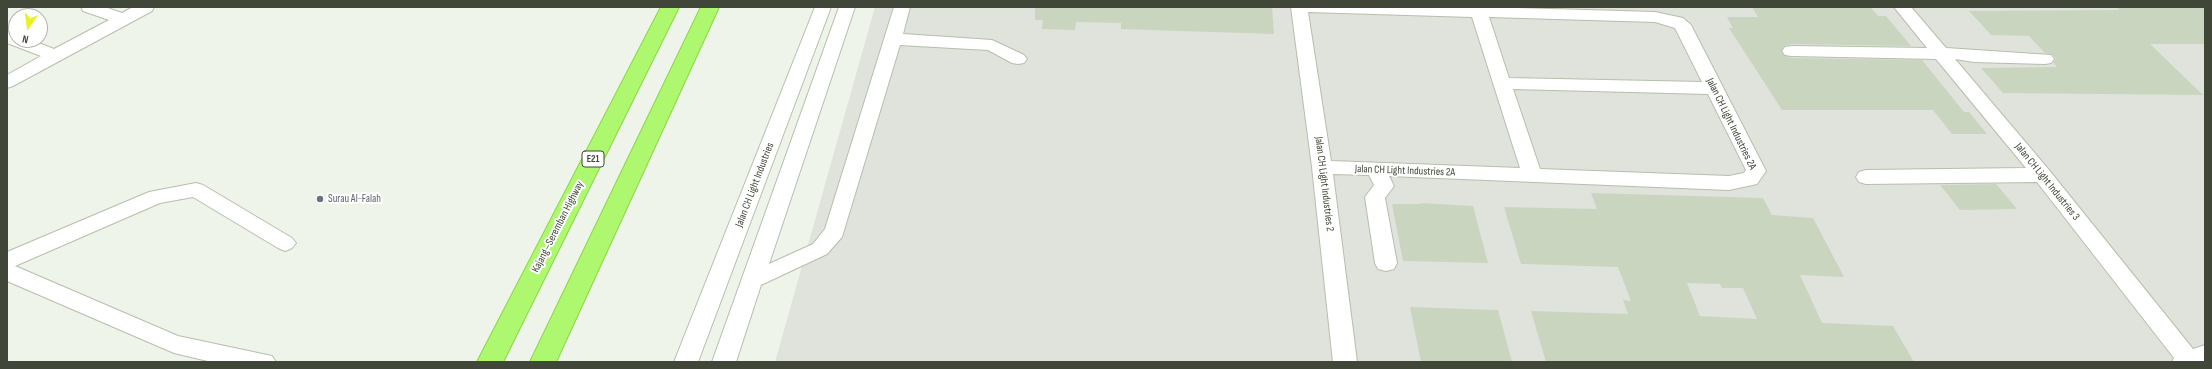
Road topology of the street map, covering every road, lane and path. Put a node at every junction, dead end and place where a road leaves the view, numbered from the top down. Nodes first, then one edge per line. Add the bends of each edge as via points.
1 (89, 7) edge
2 (146, 7) edge
3 (670, 7) edge
4 (710, 7) edge
5 (824, 7) edge
6 (847, 7) edge
7 (902, 7) edge
8 (1299, 7) edge
9 (1303, 7) edge
10 (1902, 7) edge
11 (1479, 12) junction
12 (123, 19) junction
13 (7, 36) edge
14 (893, 38) junction
15 (1791, 50) dead end
16 (1941, 54) junction
17 (56, 56) junction
18 (1018, 59) dead end
19 (2045, 59) dead end
20 (7, 82) edge
21 (1502, 83) junction
22 (1714, 88) junction
23 (1322, 167) junction
24 (1376, 170) junction
25 (1532, 175) junction
26 (2042, 175) junction
27 (1866, 177) dead end
28 (285, 243) dead end
29 (7, 261) edge
30 (1386, 263) dead end
31 (7, 272) edge
32 (753, 280) junction
33 (2193, 359) edge
34 (264, 362) edge
35 (490, 362) edge
36 (544, 362) edge
37 (686, 362) edge
38 (724, 362) edge
39 (1345, 362) edge

1 - 12 street
2 - 12 street
3 - 35 highway, Kajang–Seremban Highway / E21
4 - 36 highway
5 - 37 street, Jalan CH Light Industries
6 - 32 street
7 - 14 street
8 - 23 street, Jalan CH Light Industries 2
9 - 11 street, Jalan CH Light Industries 2A
10 - 16 street, Jalan CH Light Industries 3
11 - 21 street
11 - 22 street, Jalan CH Light Industries 2A via 1655,17 1677,22 1682,25
12 - 17 street
13 - 17 street
14 - 18 street via 992,45
14 - 32 street via 835,232 820,249
15 - 16 street
16 - 19 street
16 - 26 street, Jalan CH Light Industries 3
17 - 20 street
21 - 22 street
21 - 25 street
22 - 25 street, Jalan CH Light Industries 2A via 1756,171 1750,179 1730,183
23 - 24 street, Jalan CH Light Industries 2A
23 - 39 street, Jalan CH Light Industries 2
24 - 25 street, Jalan CH Light Industries 2A
24 - 30 street via 1384,186 1375,197
26 - 27 street
26 - 33 street, Jalan CH Light Industries 3
28 - 29 street via 196,190 156,197
31 - 34 street via 174,344 233,358
32 - 38 street

